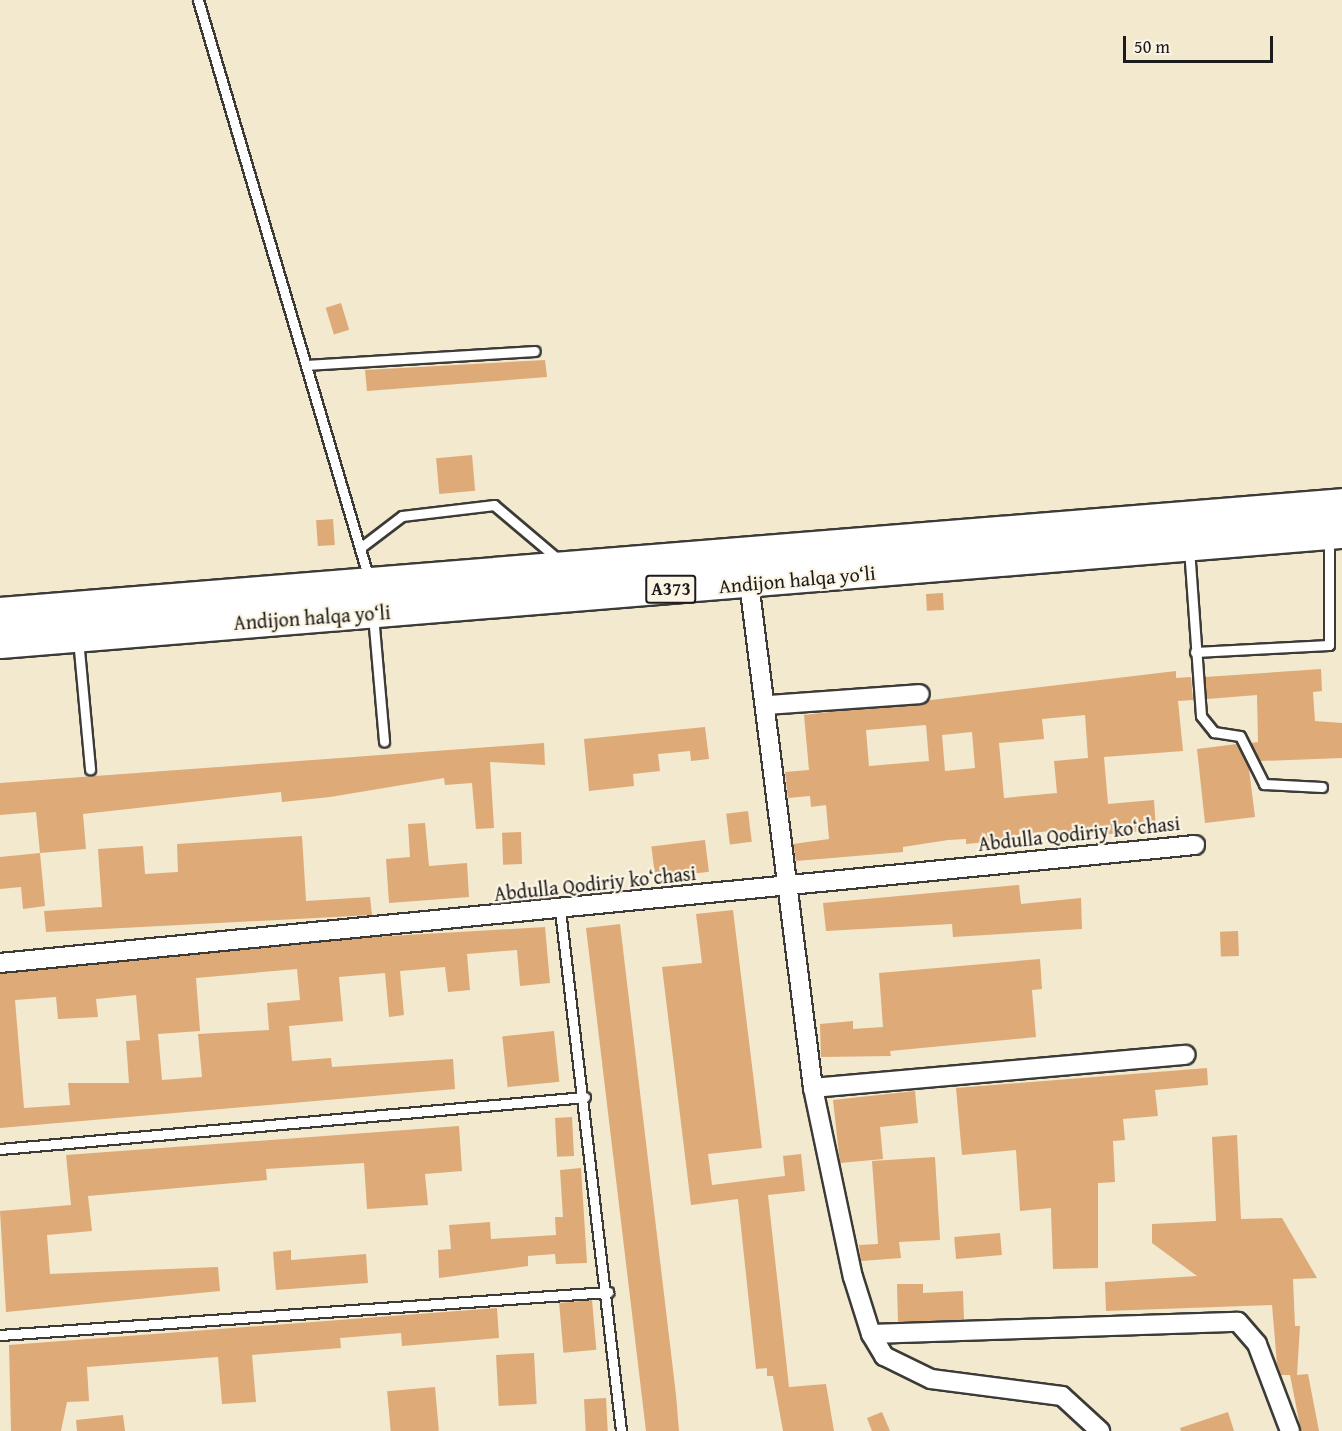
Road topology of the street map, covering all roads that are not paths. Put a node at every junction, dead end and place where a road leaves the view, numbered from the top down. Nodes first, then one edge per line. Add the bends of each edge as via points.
1 (198, 0) edge
2 (535, 351) dead end
3 (306, 365) junction
4 (1338, 523) edge
5 (1188, 542) junction
6 (360, 548) junction
7 (570, 569) junction
8 (749, 583) junction
9 (372, 598) junction
10 (0, 614) edge
11 (78, 635) junction
12 (0, 642) edge
13 (1196, 652) junction
14 (920, 694) dead end
15 (768, 705) junction
16 (384, 742) dead end
17 (90, 769) dead end
18 (1323, 787) dead end
19 (1195, 845) dead end
20 (785, 884) junction
21 (560, 910) junction
22 (0, 963) edge
23 (1186, 1055) dead end
24 (813, 1088) junction
25 (585, 1097) junction
26 (0, 1149) edge
27 (608, 1292) junction
28 (872, 1334) junction
29 (0, 1335) edge
30 (1095, 1430) edge
31 (621, 1431) edge
32 (1290, 1431) edge

1 - 3 lane
2 - 3 lane
3 - 6 lane
4 - 5 highway, Andijon halqa yo‘li / A373
4 - 7 highway, Andijon halqa yo‘li / A373
4 - 13 lane via 1329,645
5 - 8 highway, Andijon halqa yo‘li / A373
5 - 13 lane
6 - 7 lane via 402,516 494,505
6 - 9 lane
7 - 9 highway, Andijon halqa yo‘li / A373
8 - 9 highway, Andijon halqa yo‘li / A373
8 - 15 street
9 - 10 highway, Andijon halqa yo‘li / A373
9 - 11 highway, Andijon halqa yo‘li / A373
9 - 16 lane
11 - 12 highway, Andijon halqa yo‘li / A373
11 - 17 lane
13 - 18 lane via 1201,716 1214,732 1240,736 1264,784
14 - 15 street
15 - 20 street
19 - 20 street, Abdulla Qodiriy koʻchasi
20 - 21 street, Abdulla Qodiriy koʻchasi
20 - 24 street
21 - 22 street, Abdulla Qodiriy koʻchasi
21 - 25 lane
23 - 24 street
24 - 28 street via 853,1277
25 - 26 lane
25 - 27 lane
27 - 29 lane
27 - 31 lane
28 - 30 street via 884,1356 931,1378 1062,1396
28 - 32 street via 1238,1322 1257,1344

